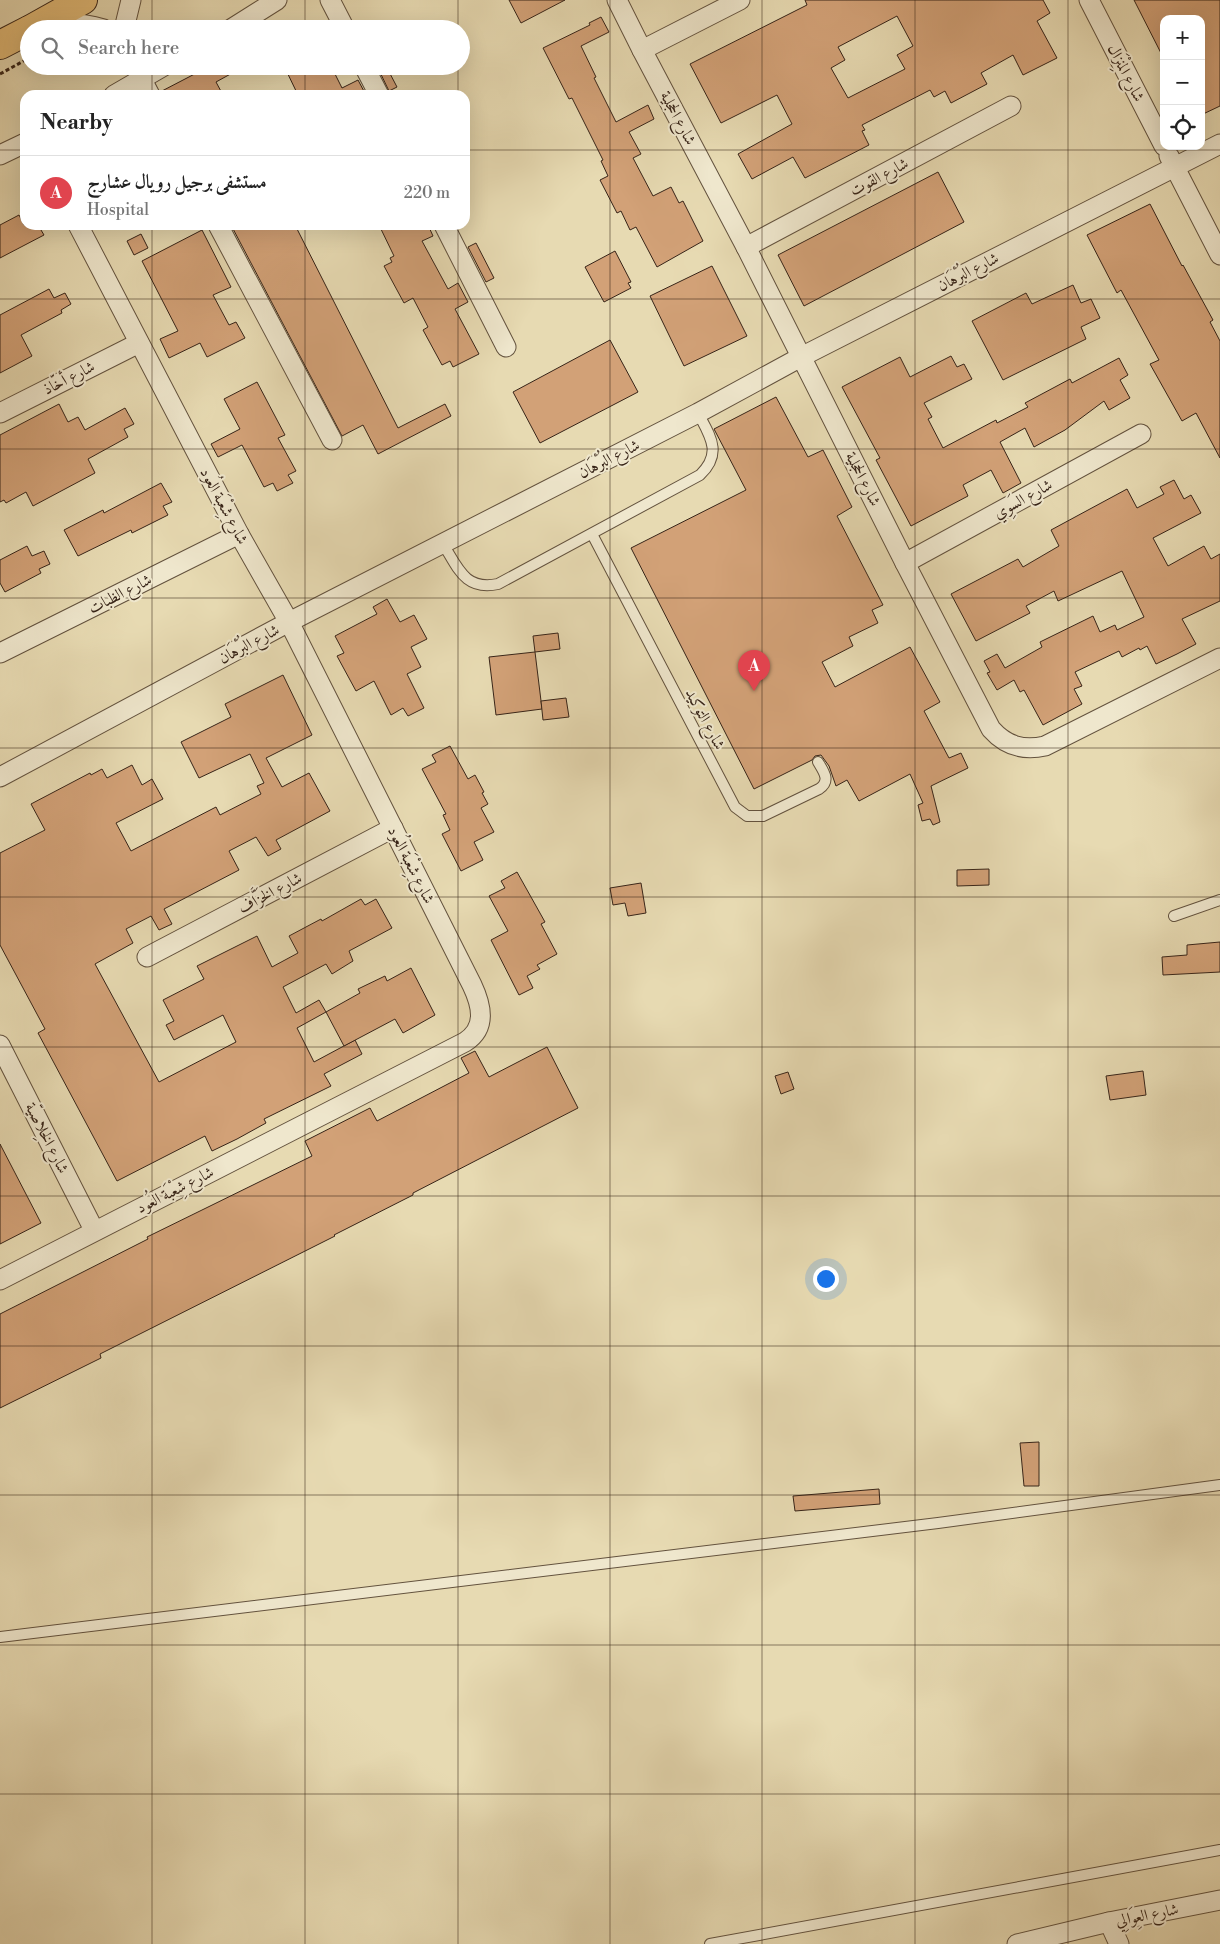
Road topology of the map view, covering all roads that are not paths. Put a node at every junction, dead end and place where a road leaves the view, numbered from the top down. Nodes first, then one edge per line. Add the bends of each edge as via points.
1 (83, 0) edge
2 (130, 0) edge
3 (277, 0) edge
4 (330, 0) edge
5 (617, 0) edge
6 (740, 0) edge
7 (1089, 0) edge
8 (47, 20) edge
9 (126, 20) edge
10 (245, 20) edge
11 (340, 20) edge
12 (20, 35) edge
13 (0, 45) edge
14 (642, 50) junction
15 (369, 75) edge
16 (142, 80) edge
17 (123, 90) edge
18 (376, 90) edge
19 (1011, 106) dead end
20 (1160, 138) edge
21 (1220, 144) edge
22 (20, 145) edge
23 (1166, 150) edge
24 (0, 155) edge
25 (1175, 167) junction
26 (81, 230) edge
27 (221, 230) edge
28 (447, 230) edge
29 (746, 247) junction
30 (1220, 255) edge
31 (138, 343) junction
32 (506, 347) dead end
33 (801, 357) junction
34 (0, 413) edge
35 (698, 413) junction
36 (1141, 434) dead end
37 (332, 440) dead end
38 (239, 534) junction
39 (592, 534) junction
40 (443, 544) junction
41 (905, 563) junction
42 (289, 622) junction
43 (0, 653) edge
44 (1220, 658) edge
45 (818, 762) dead end
46 (0, 777) edge
47 (393, 828) junction
48 (1220, 900) edge
49 (1174, 916) dead end
50 (147, 957) dead end
51 (0, 1045) edge
52 (94, 1230) junction
53 (0, 1280) edge
54 (1220, 1485) edge
55 (0, 1637) edge
56 (1220, 1850) edge
57 (1220, 1900) edge
58 (1110, 1922) junction
59 (710, 1944) edge
60 (1017, 1944) edge
61 (1119, 1944) edge

1 - 8 main road
2 - 9 street
3 - 10 street
4 - 11 street
5 - 14 street, شارع الحجلية
6 - 14 street
7 - 20 street, شارع المِنْزَال
12 - 13 main road
14 - 29 street, شارع الحجلية
15 - 18 street
16 - 17 street
19 - 29 street, شارع القوت
21 - 25 street, شارع البُرْهَان
22 - 24 street
23 - 25 street, شارع المِنْزَال
25 - 30 street, شارع المِنْزَال
25 - 33 street, شارع البُرْهَان
26 - 31 street, شارع شِعْبَة العُود
27 - 37 street
28 - 32 street
29 - 33 street, شارع الحجلية
31 - 34 street, شارع أخّاذ
31 - 38 street, شارع شِعْبَة العُود
33 - 35 street, شارع البُرْهَان
33 - 41 street, شارع الحجلية
35 - 39 lane via 713,446 711,462 706,469
35 - 40 street, شارع البُرْهَان
36 - 41 street, شارع السَوِي
38 - 42 street, شارع شِعْبَة العُود
38 - 43 street, شارع الظبات
39 - 40 lane via 498,584 487,586 467,580
39 - 45 lane, شارع التوكيد via 735,807 747,816 763,816 819,789 826,778
40 - 42 street, شارع البُرْهَان
41 - 44 street, شارع الحجلية via 991,729 1006,743 1015,746 1045,746
42 - 46 street, شارع البُرْهَان
42 - 47 street, شارع شِعْبَة العُود
47 - 50 street, شارع الخَزَّاف
47 - 52 street, شارع شِعْبَة العُود via 476,993 481,1019 476,1032 464,1042
48 - 49 lane
51 - 52 street, شارع الخِلاصيّة
52 - 53 street, شارع شِعْبَة العُود
54 - 55 lane via 928,1524
56 - 59 lane
57 - 58 street, شارع العِوَالِي
58 - 60 street, شارع العِوَالِي
58 - 61 street

